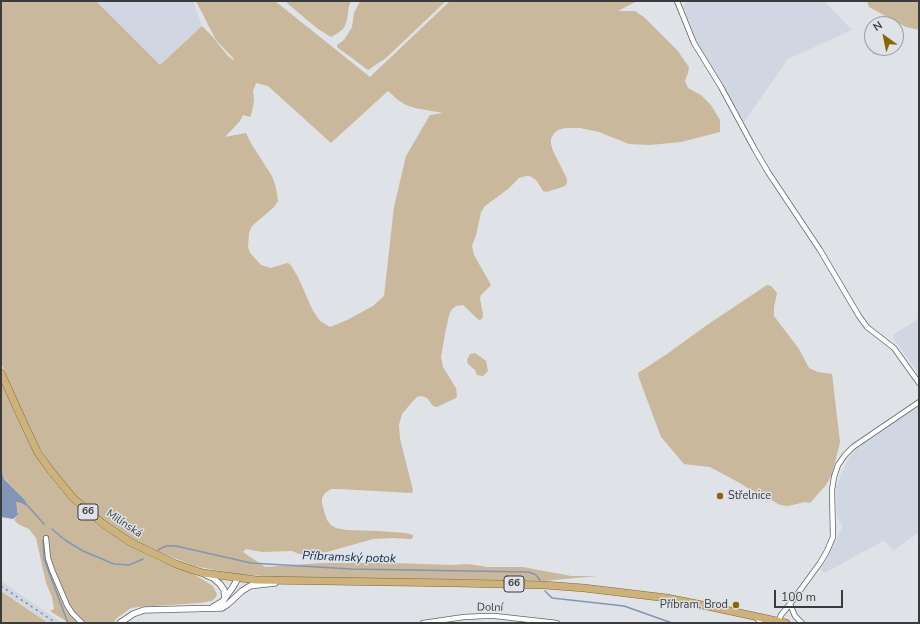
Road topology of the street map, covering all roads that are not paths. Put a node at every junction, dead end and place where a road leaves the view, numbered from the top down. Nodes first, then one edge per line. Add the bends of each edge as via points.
1 (677, 1) edge
2 (1, 373) edge
3 (919, 383) edge
4 (919, 402) edge
5 (46, 538) dead end
6 (193, 570) junction
7 (238, 578) junction
8 (289, 580) junction
9 (225, 598) junction
10 (235, 598) junction
11 (790, 604) junction
12 (207, 608) junction
13 (755, 616) junction
14 (778, 622) edge
15 (82, 623) edge
16 (120, 623) edge
17 (423, 623) edge
18 (557, 623) edge
19 (760, 623) edge
20 (786, 623) edge
21 (802, 623) edge

1 - 3 street via 694,43 754,148 824,255 859,316 867,327 894,348
2 - 6 main road, Milínská / 66 via 38,453 73,498 102,523 130,542
4 - 11 street via 853,447 838,465 832,490 833,537 820,563
5 - 15 street via 52,570 72,613
6 - 7 main road, Milínská / 66
6 - 9 street via 217,581 224,590
7 - 8 main road, 66
7 - 9 street
7 - 10 street via 238,592
8 - 10 street via 250,586
8 - 13 main road, 66 via 584,588 667,598
9 - 12 street via 218,605
10 - 12 street via 222,608
11 - 14 street
11 - 21 street via 795,616
12 - 16 street via 144,610
13 - 14 main road, 66
13 - 19 street
14 - 20 main road, 66
17 - 18 street, Dolní via 464,617 496,616

